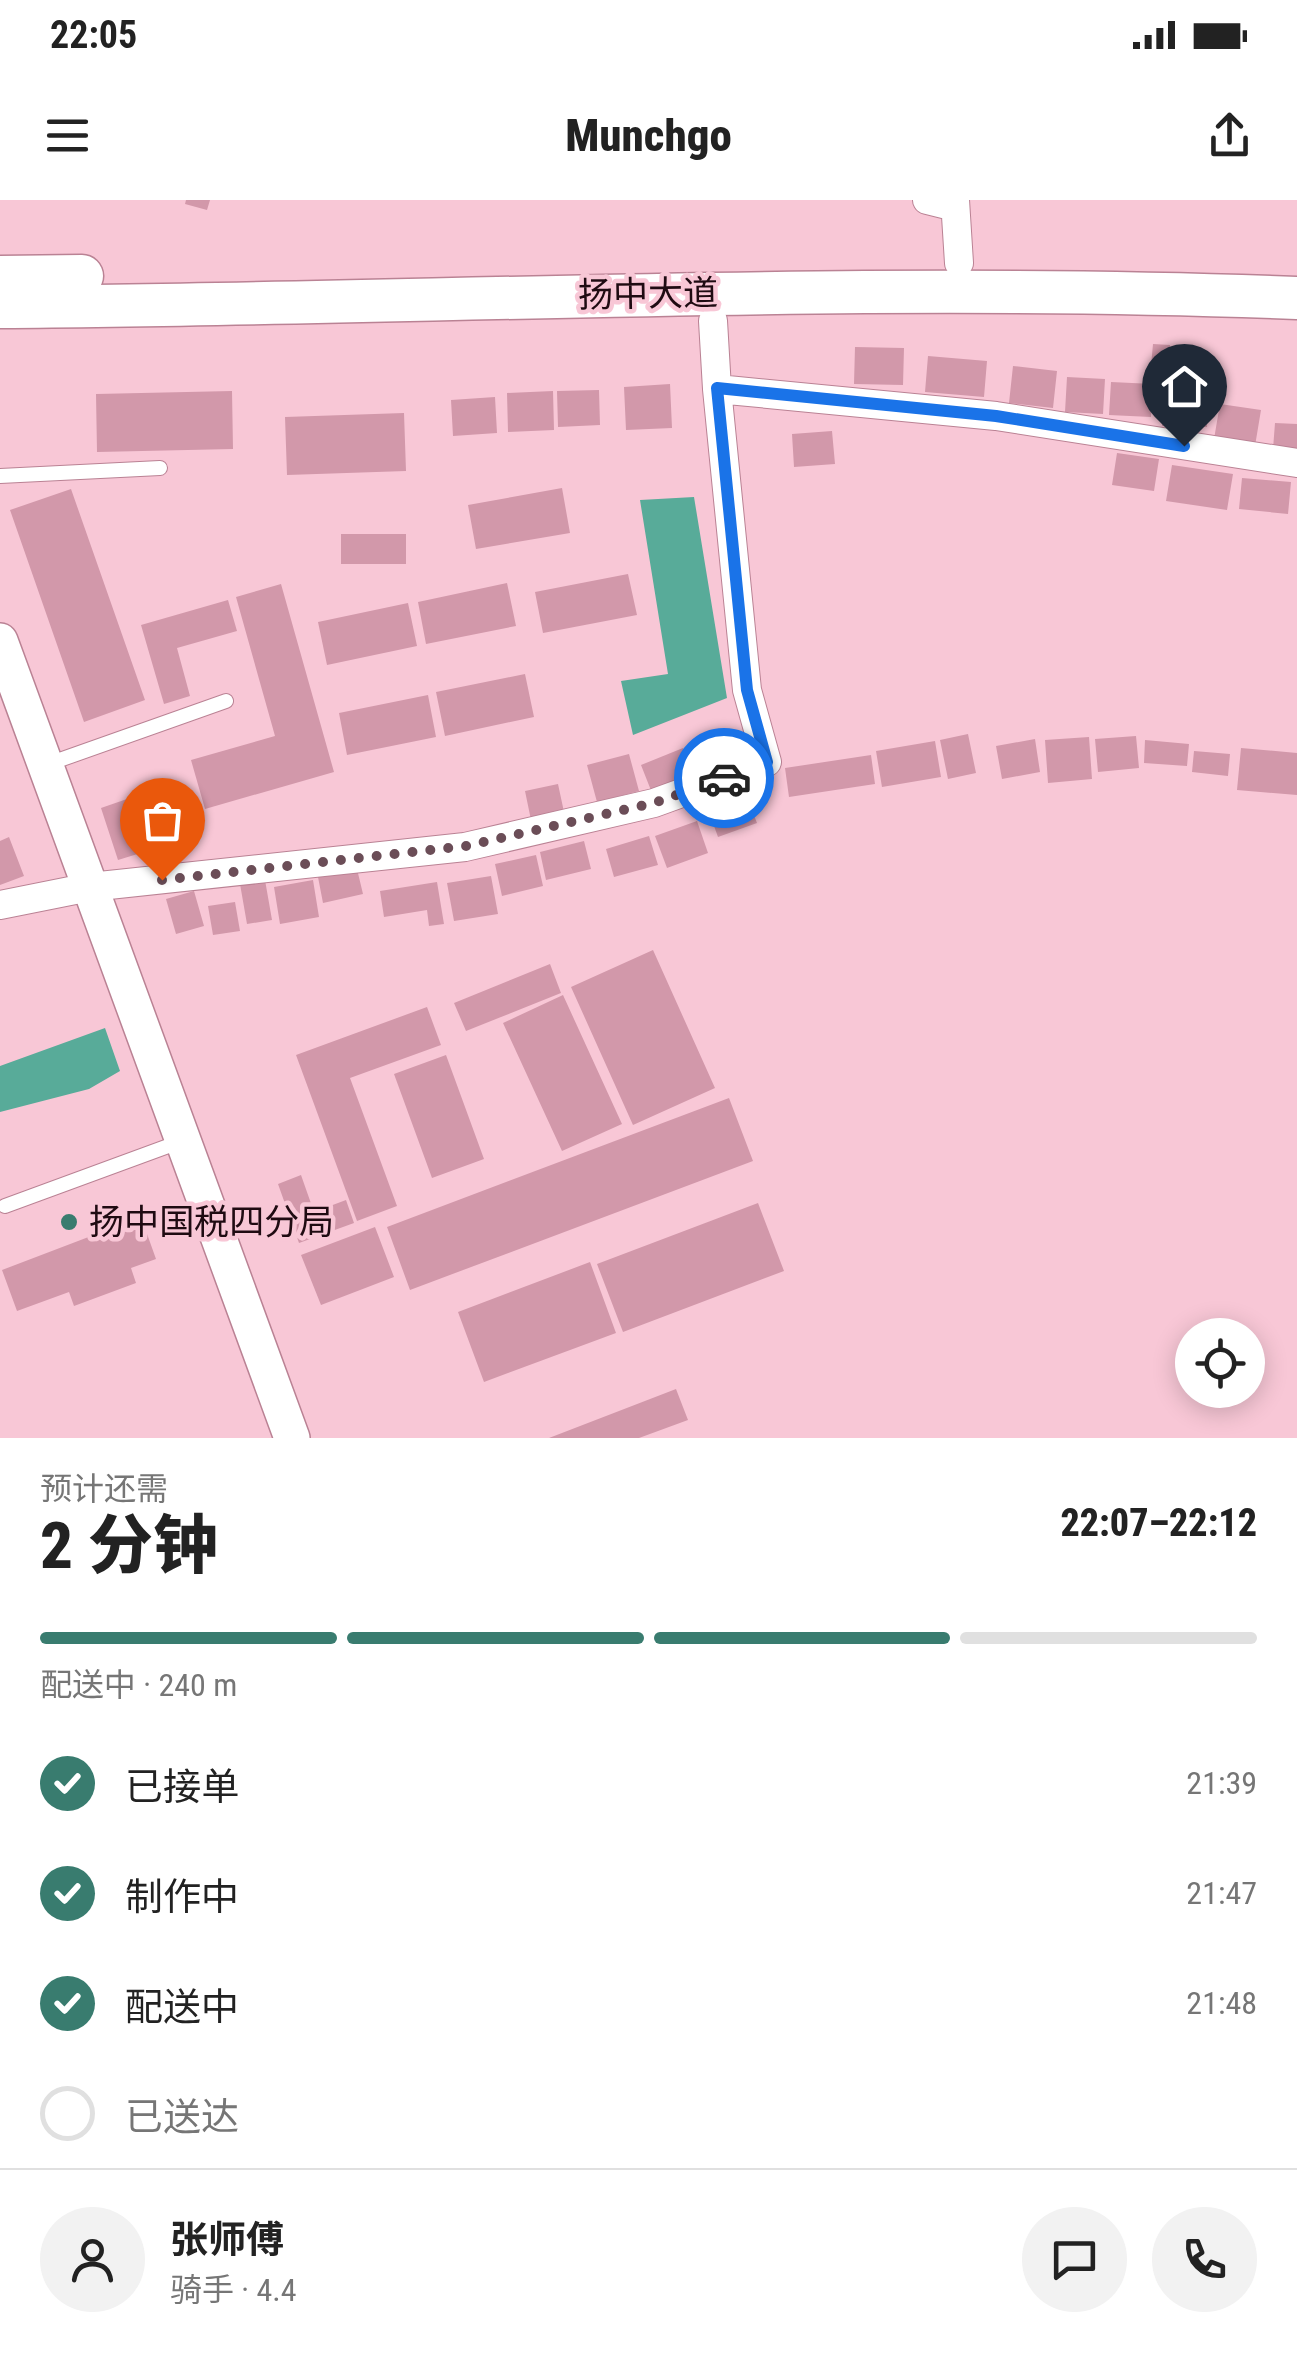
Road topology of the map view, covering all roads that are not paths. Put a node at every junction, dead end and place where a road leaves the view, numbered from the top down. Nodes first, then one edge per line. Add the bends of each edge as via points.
1 (927, 200) edge
2 (955, 204) edge
3 (1297, 270) edge
4 (958, 277) junction
5 (1297, 298) edge
6 (3, 302) edge
7 (713, 321) dead end
8 (717, 388) junction
9 (1297, 464) edge
10 (160, 468) dead end
11 (0, 476) edge
12 (0, 641) edge
13 (226, 701) dead end
14 (45, 765) junction
15 (90, 888) junction
16 (0, 905) edge
17 (182, 1140) junction
18 (6, 1206) dead end
19 (292, 1438) edge

1 - 2 street
2 - 4 street
3 - 4 main road, 扬中大道
4 - 5 main road, 扬中大道
4 - 6 main road, 扬中大道 via 610,294
4 - 6 main road, 扬中大道 via 52,277
7 - 8 street
8 - 9 street via 996,416
8 - 15 street via 747,690 767,762 654,803 466,846
10 - 11 lane
12 - 14 street
13 - 14 lane
14 - 15 street
15 - 16 street
15 - 17 street
17 - 18 lane
17 - 19 street

